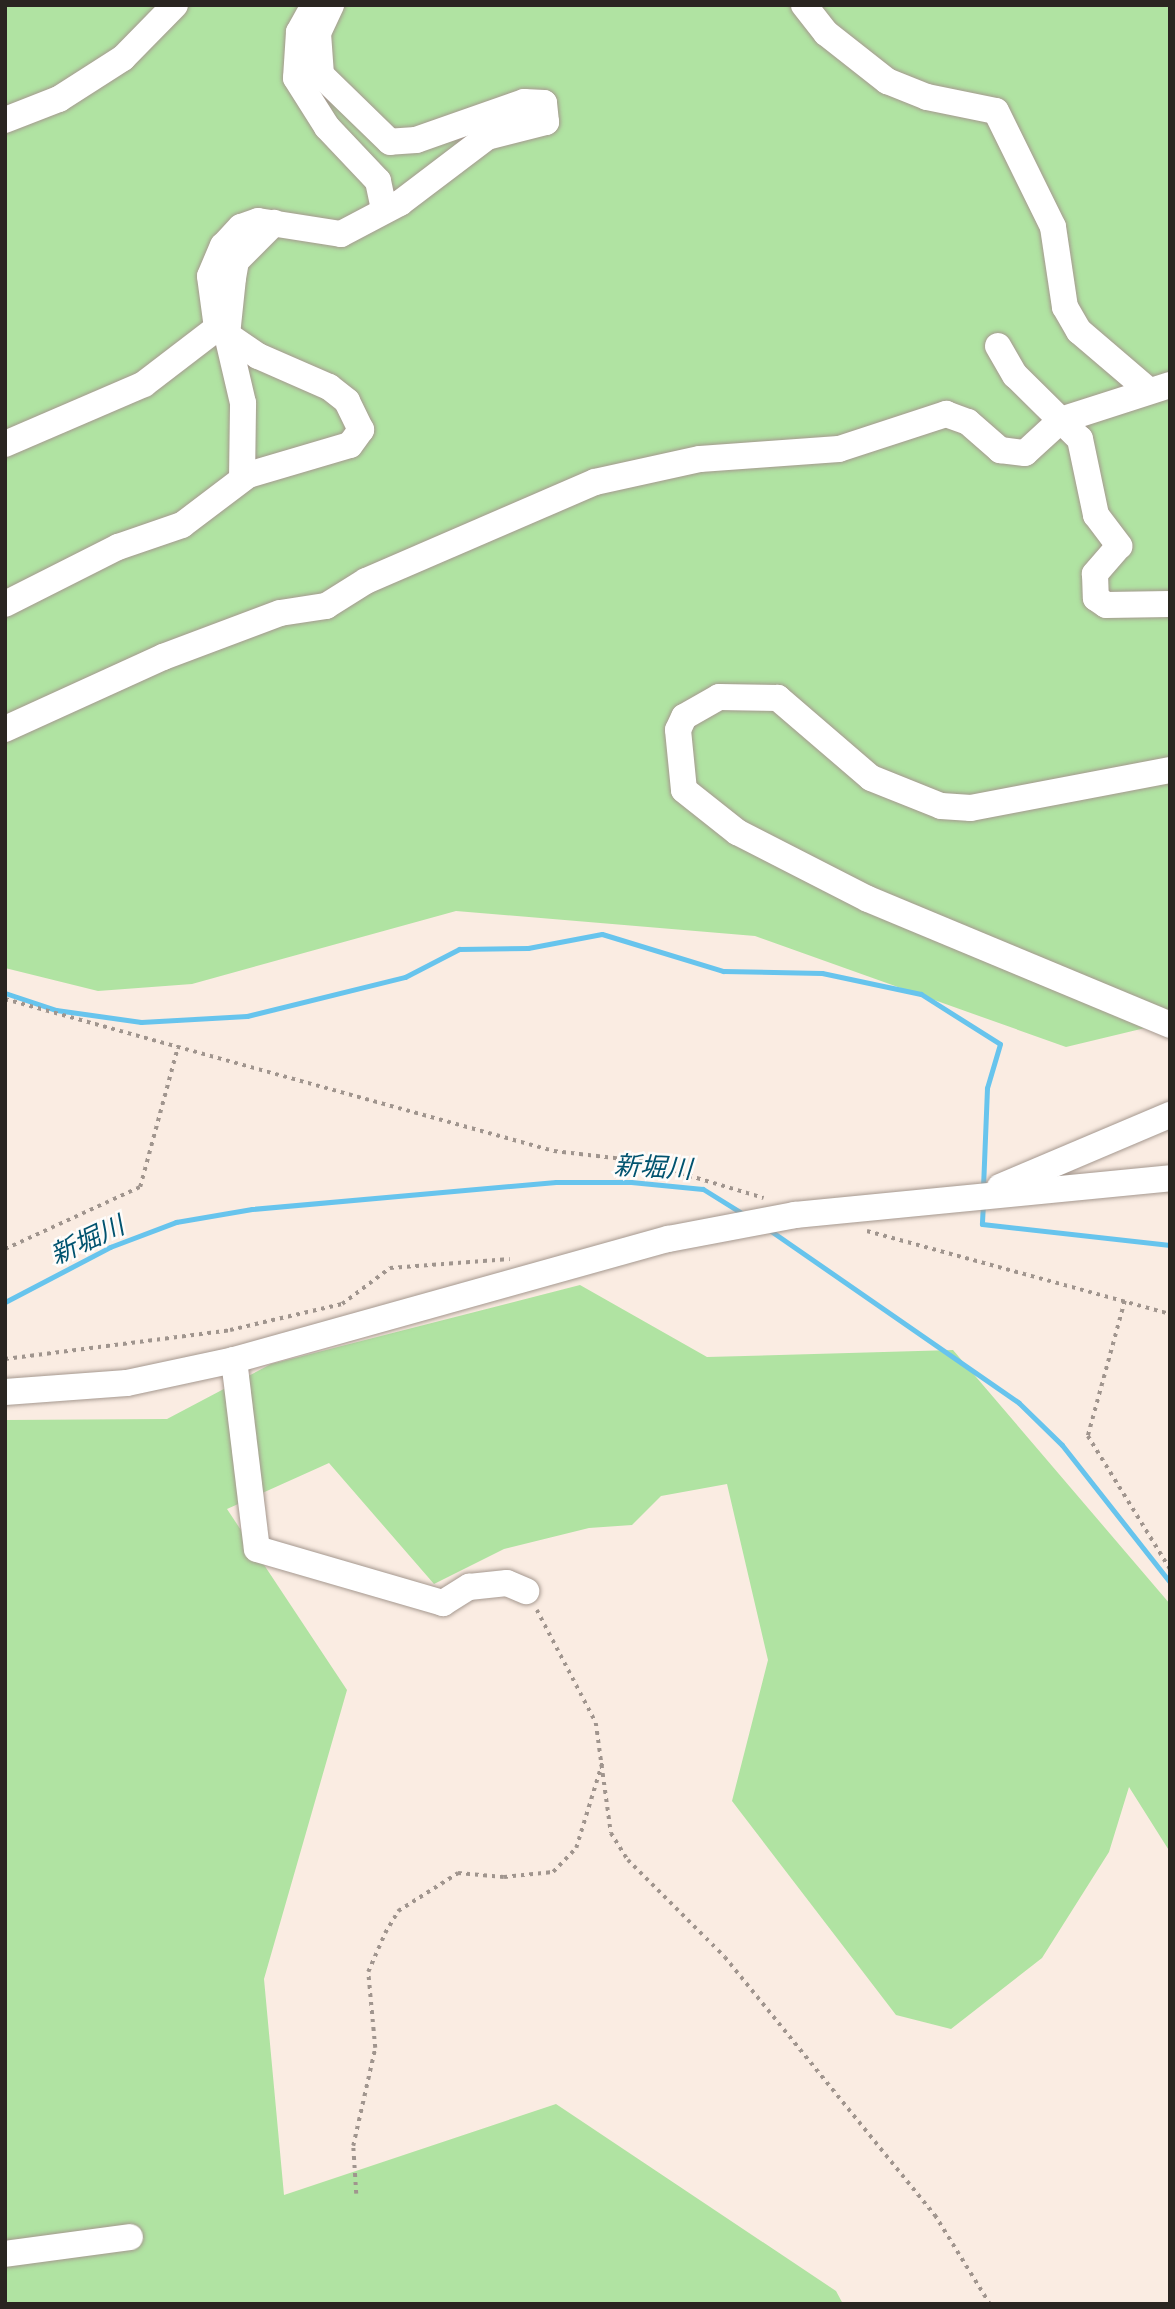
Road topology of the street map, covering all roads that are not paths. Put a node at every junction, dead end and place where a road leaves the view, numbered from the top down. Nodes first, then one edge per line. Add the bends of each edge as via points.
1 (175, 5) edge
2 (314, 5) edge
3 (331, 5) edge
4 (804, 5) edge
5 (5, 120) edge
6 (384, 209) junction
7 (222, 331) junction
8 (998, 346) dead end
9 (1159, 388) edge
10 (1061, 420) junction
11 (5, 444) edge
12 (242, 479) junction
13 (5, 604) edge
14 (1170, 604) edge
15 (5, 729) edge
16 (1170, 770) edge
17 (1170, 1025) edge
18 (1170, 1115) edge
19 (1170, 1178) edge
20 (979, 1197) junction
21 (234, 1360) junction
22 (5, 1392) edge
23 (526, 1591) road end
24 (130, 2237) dead end
25 (5, 2255) edge

1 - 5 street via 123,58 59,99
2 - 6 street via 299,32 296,78 327,127 378,181
3 - 6 street via 318,33 321,75 390,142 416,140 524,102 544,103 549,111 546,122 533,129 487,137
4 - 9 street via 825,33 887,81 927,97 996,111 1053,227 1065,307 1079,331
6 - 7 street via 341,234 274,223 241,227 223,246 210,276
7 - 11 street via 144,384
7 - 12 street via 243,404
7 - 12 street via 329,387 347,401 361,430 350,445
8 - 10 street via 1015,375
9 - 10 street
10 - 14 street via 1080,439 1096,515 1119,547 1095,574 1096,598 1106,605
10 - 15 street via 1037,446 1015,454 946,414 839,449 700,458 595,482 366,581 326,606 280,613 163,657
12 - 13 street via 182,525 118,547
16 - 17 street via 971,808 941,806 871,778 778,698 719,697 684,717 678,730 684,790 737,832 869,899
18 - 20 street
19 - 20 street
20 - 21 street via 795,1215 668,1239
21 - 22 street via 127,1383
21 - 23 street via 257,1549 443,1603 469,1587 507,1583
24 - 25 street

